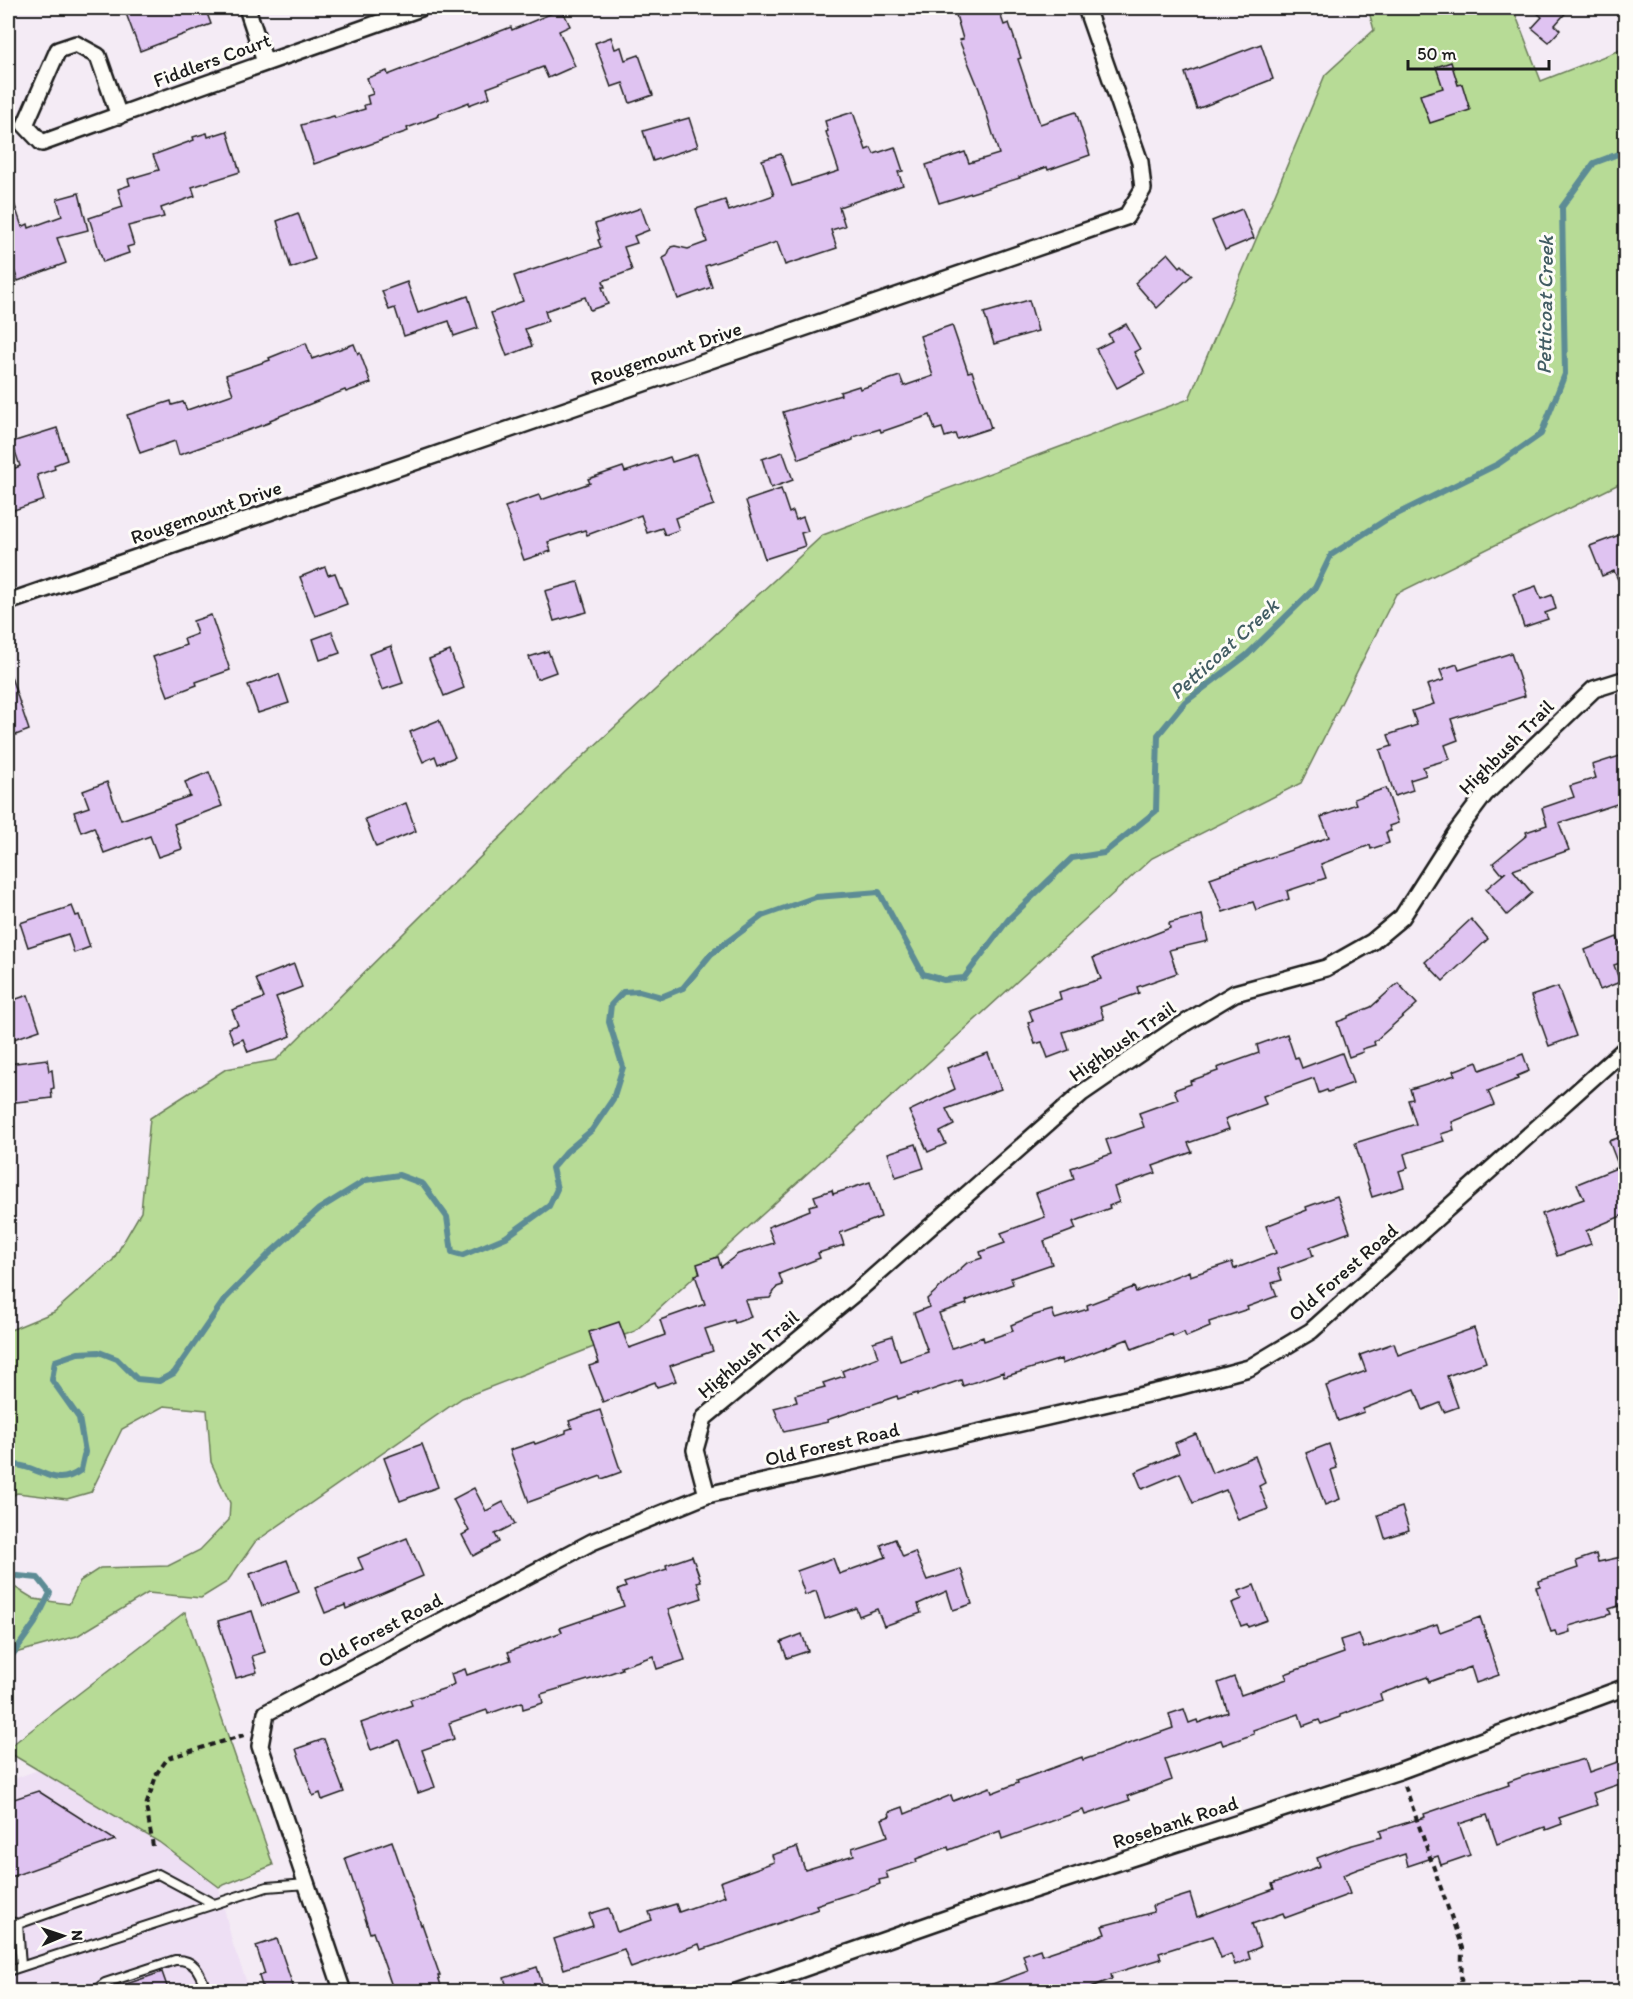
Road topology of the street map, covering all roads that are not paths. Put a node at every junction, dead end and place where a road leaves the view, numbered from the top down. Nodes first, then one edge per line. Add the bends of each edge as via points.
1 (247, 8) edge
2 (421, 8) edge
3 (1086, 8) edge
4 (265, 62) junction
5 (119, 116) junction
6 (8, 602) edge
7 (1626, 679) edge
8 (1626, 1048) edge
9 (706, 1495) junction
10 (1626, 1687) edge
11 (307, 1884) junction
12 (214, 1904) junction
13 (8, 1921) edge
14 (18, 1924) junction
15 (21, 1966) junction
16 (8, 1971) edge
17 (93, 1992) edge
18 (207, 1992) edge
19 (343, 1992) edge
20 (736, 1992) edge

1 - 4 street
2 - 4 street, Fiddlers Court
3 - 6 street, Rougemount Drive via 1140,162 1143,189 1126,217
4 - 5 street, Fiddlers Court
5 - 5 street, Fiddlers Court via 98,56 76,44 58,50 25,124 42,143
7 - 9 street, Highbush Trail via 1594,689 1485,794 1402,917 1372,942 1326,968 1235,993 1082,1093 861,1288 704,1418 695,1450
8 - 9 street, Old Forest Road via 1311,1332 1249,1368
9 - 11 street, Old Forest Road via 592,1542 266,1713 260,1746
10 - 20 street, Rosebank Road via 1400,1771 971,1910
11 - 12 lane via 267,1887
11 - 19 street
12 - 14 lane via 158,1874
12 - 15 lane
13 - 14 lane
14 - 15 lane
15 - 16 lane
17 - 18 lane via 105,1983 182,1960 199,1970

